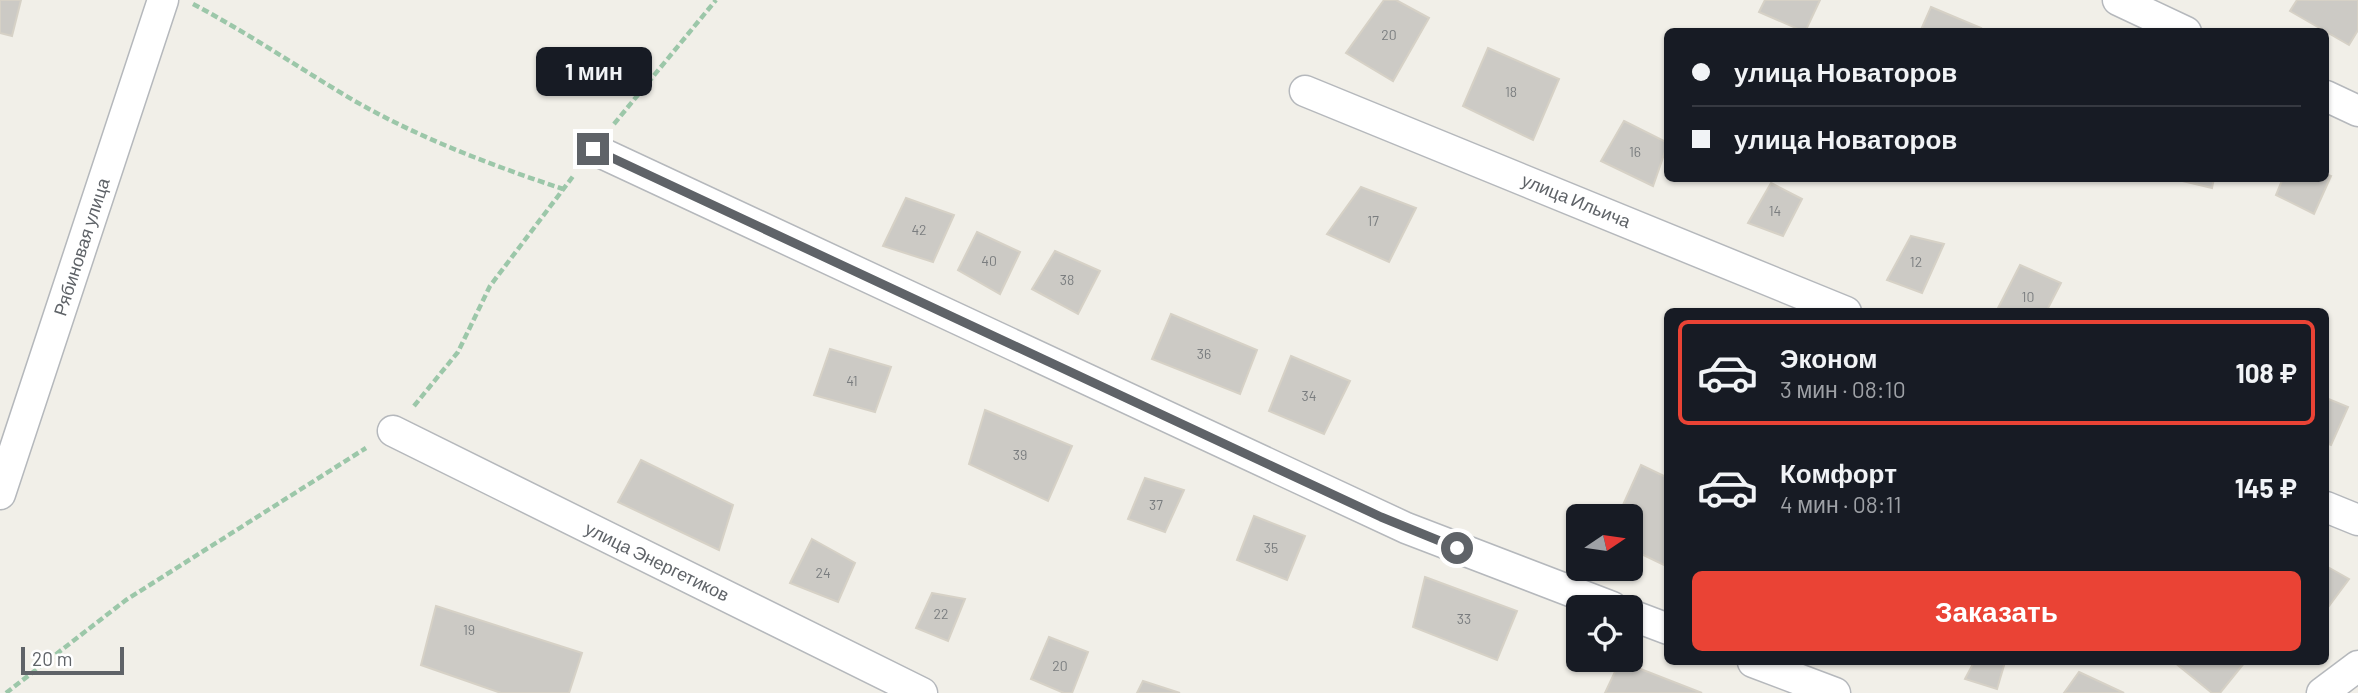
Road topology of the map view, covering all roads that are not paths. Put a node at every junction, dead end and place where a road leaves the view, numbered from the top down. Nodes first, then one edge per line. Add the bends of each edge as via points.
1 (163, 0) edge
2 (2118, 0) edge
3 (2178, 28) edge
4 (1305, 91) dead end
5 (2329, 97) edge
6 (2358, 111) edge
7 (593, 149) road end
8 (1836, 308) edge
9 (393, 431) road end
10 (0, 494) edge
11 (2329, 508) edge
12 (2358, 520) edge
13 (1581, 595) edge
14 (1643, 620) edge
15 (1664, 627) edge
16 (1761, 665) edge
17 (2358, 666) edge
18 (922, 693) edge
19 (1835, 693) edge
20 (2322, 693) edge

1 - 10 street, Рябиновая улица
2 - 3 street
4 - 8 street, улица Ильича
5 - 6 street
7 - 13 street via 1406,528
9 - 18 street, улица Энергетиков
11 - 12 street
14 - 15 street
16 - 19 street
17 - 20 street

